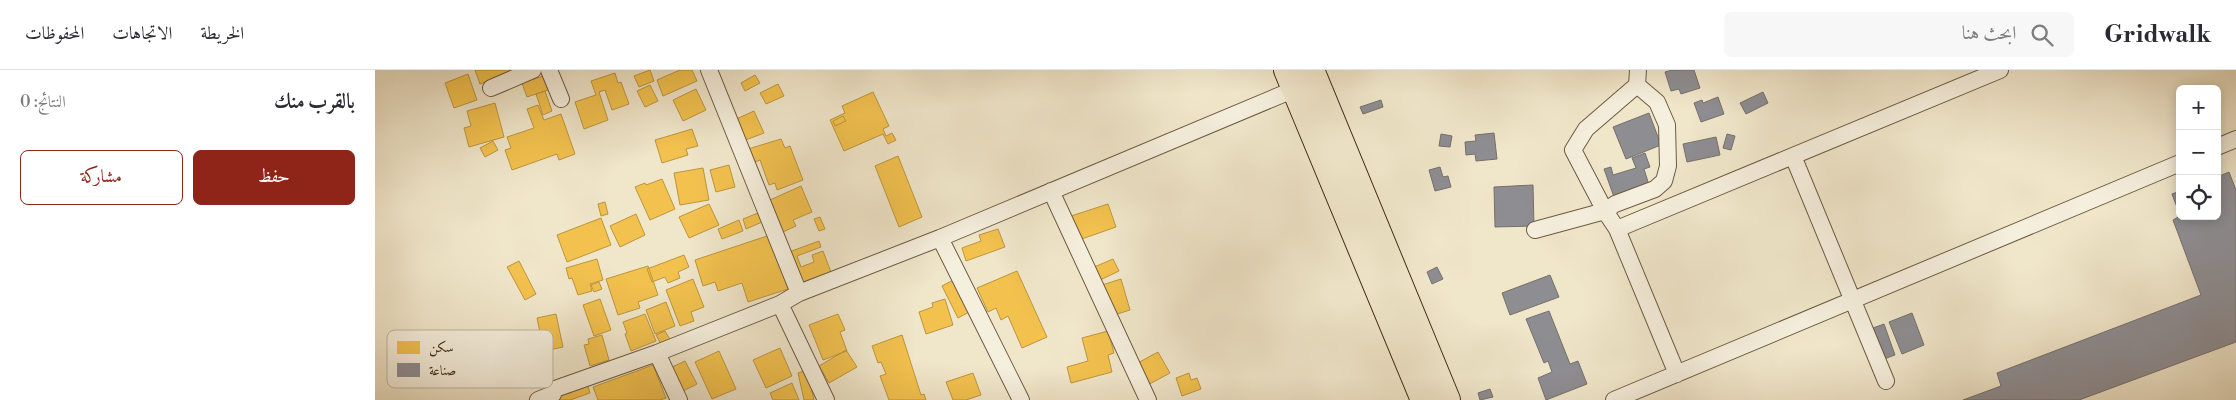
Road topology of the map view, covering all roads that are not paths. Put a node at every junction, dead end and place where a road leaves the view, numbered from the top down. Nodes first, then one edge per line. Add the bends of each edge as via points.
1 (533, 70) edge
2 (549, 70) edge
3 (709, 70) edge
4 (2000, 70) edge
5 (1297, 76) edge
6 (1637, 78) edge
7 (491, 88) dead end
8 (561, 99) dead end
9 (2236, 139) edge
10 (2221, 145) edge
11 (1793, 156) junction
12 (2176, 165) edge
13 (1051, 191) junction
14 (1605, 211) junction
15 (1617, 228) junction
16 (1535, 230) dead end
17 (940, 238) junction
18 (799, 293) junction
19 (1853, 300) junction
20 (780, 304) junction
21 (657, 353) junction
22 (1677, 374) junction
23 (1886, 381) dead end
24 (538, 400) edge
25 (679, 400) edge
26 (826, 400) edge
27 (1021, 400) edge
28 (1148, 400) edge
29 (1424, 400) edge
30 (1447, 400) edge
31 (1614, 400) edge

1 - 7 street
2 - 8 street
3 - 18 street
4 - 11 street
5 - 13 street
5 - 29 highway
5 - 30 highway
6 - 14 street via 1587,129 1573,150
6 - 14 street via 1657,102 1667,125 1669,166 1664,181 1655,189
9 - 10 street
11 - 15 street
11 - 19 street
12 - 19 street
13 - 17 street
13 - 28 street
14 - 15 street
14 - 16 street
15 - 22 street
17 - 18 street
17 - 27 street
18 - 20 street
19 - 22 street
19 - 23 street
20 - 21 street
20 - 26 street
21 - 24 street via 555,388 553,394
21 - 25 street
22 - 31 street

